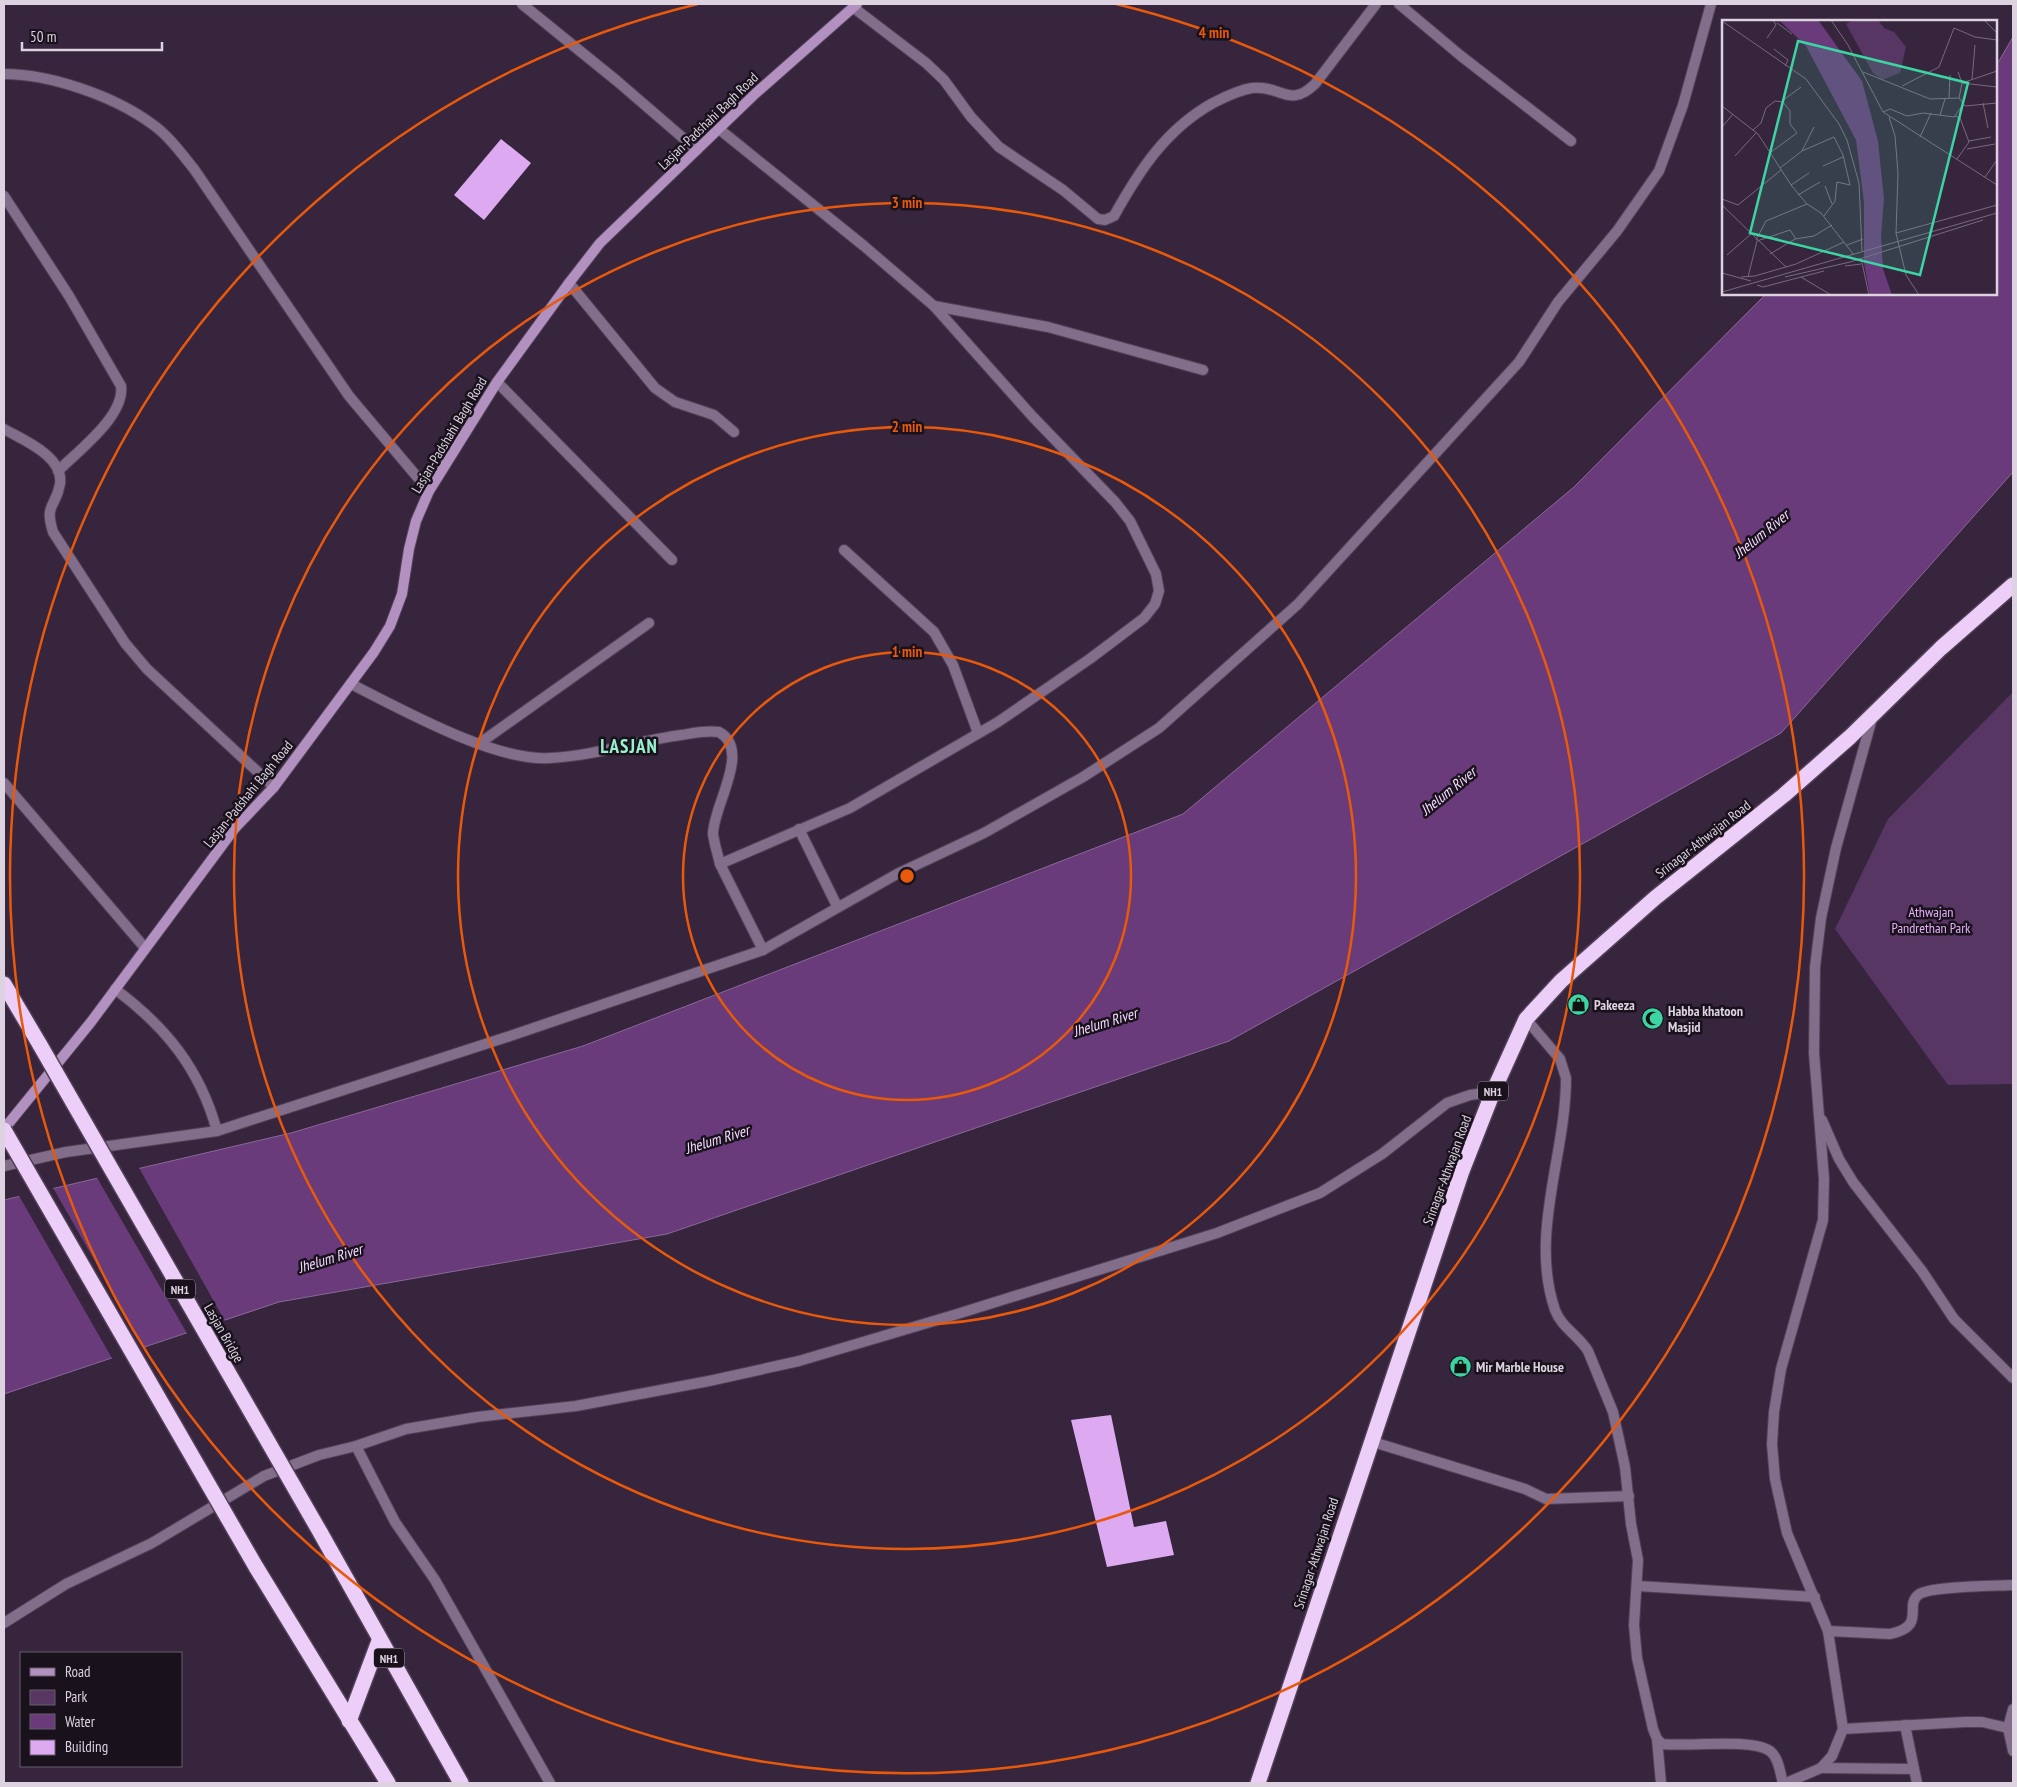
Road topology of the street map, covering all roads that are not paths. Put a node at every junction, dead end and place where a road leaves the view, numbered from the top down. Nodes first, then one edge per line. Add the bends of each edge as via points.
1 (522, 4) edge
2 (1376, 4) edge
3 (1400, 4) edge
4 (1711, 4) edge
5 (856, 6) edge
6 (4, 74) edge
7 (719, 129) junction
8 (1571, 142) dead end
9 (697, 150) junction
10 (4, 196) edge
11 (569, 283) junction
12 (934, 306) junction
13 (1203, 370) dead end
14 (497, 382) junction
15 (4, 429) edge
16 (734, 432) dead end
17 (58, 471) junction
18 (429, 491) junction
19 (844, 550) dead end
20 (672, 560) dead end
21 (2013, 586) edge
22 (649, 623) dead end
23 (351, 684) junction
24 (1874, 714) junction
25 (978, 733) junction
26 (480, 743) junction
27 (4, 783) edge
28 (274, 786) junction
29 (799, 829) junction
30 (720, 864) junction
31 (837, 906) junction
32 (145, 948) junction
33 (763, 950) junction
34 (4, 984) edge
35 (115, 989) junction
36 (1526, 1019) junction
37 (1493, 1092) junction
38 (1819, 1112) junction
39 (4, 1130) edge
40 (218, 1131) junction
41 (4, 1166) edge
42 (2013, 1378) edge
43 (1370, 1441) junction
44 (356, 1446) junction
45 (1629, 1496) junction
46 (2013, 1585) edge
47 (1638, 1586) junction
48 (1815, 1597) junction
49 (4, 1622) edge
50 (1828, 1631) junction
51 (379, 1641) junction
52 (2013, 1709) edge
53 (349, 1721) junction
54 (1905, 1725) junction
55 (1843, 1729) junction
56 (2010, 1731) edge
57 (1657, 1739) junction
58 (2013, 1751) edge
59 (1821, 1768) junction
60 (1914, 1769) junction
61 (388, 1783) edge
62 (461, 1783) edge
63 (550, 1783) edge
64 (1258, 1783) edge
65 (1661, 1783) edge
66 (1784, 1783) edge
67 (1917, 1783) edge

1 - 9 street
2 - 5 street via 1316,84 1306,92 1290,96 1261,88 1243,90 1210,105 1178,126 1144,166 1114,216 1105,220 1098,219 1063,190 999,147 971,117 944,80
3 - 8 street
4 - 31 street via 1683,106 1659,171 1617,231 1558,302 1519,362 1298,604 1159,728 1083,777 984,832
5 - 7 street, Lasjan-Padshahi Bagh Road via 756,92
6 - 18 street via 59,82 97,95 152,124 167,138 205,184 349,396
7 - 9 street, Lasjan-Padshahi Bagh Road
7 - 12 street
9 - 11 street, Lasjan-Padshahi Bagh Road via 600,243
10 - 17 street via 69,296 121,386 118,408
11 - 14 street, Lasjan-Padshahi Bagh Road
11 - 16 street via 654,388 675,402 714,415
12 - 13 street via 1048,327
12 - 25 street via 1116,502 1156,574 1159,591 1155,604 1144,618 1084,663
14 - 18 street, Lasjan-Padshahi Bagh Road
14 - 20 street
15 - 17 street via 49,457
17 - 28 street via 60,484 48,517 54,532 125,643 147,670
18 - 23 street, Lasjan-Padshahi Bagh Road via 416,521 402,594 390,626
19 - 25 street via 934,632 953,665
21 - 24 highway, Srinagar-Athwajan Road / NH1 via 1941,648
22 - 26 street
23 - 26 street via 438,727
23 - 28 street, Lasjan-Padshahi Bagh Road
24 - 36 highway, Srinagar-Athwajan Road / NH1 via 1784,795 1603,943
24 - 38 street via 1836,848 1820,928 1815,967 1814,1053
25 - 29 street via 850,808
26 - 30 street via 527,758 548,758 660,738 719,732 728,740 733,757 713,834
27 - 32 street
28 - 32 street, Lasjan-Padshahi Bagh Road via 235,828
29 - 30 street
29 - 31 street
30 - 33 street
31 - 33 street
32 - 35 street, Lasjan-Padshahi Bagh Road
33 - 40 street
34 - 51 highway, Lasjan Bridge / NH1, bridge via 320,1532
35 - 39 street, Lasjan-Padshahi Bagh Road
35 - 40 street via 142,1010 181,1051 212,1110
36 - 37 highway, Srinagar-Athwajan Road / NH1
36 - 45 street via 1560,1059 1566,1078 1546,1242 1555,1311 1561,1322 1583,1342 1594,1362 1613,1412
37 - 43 highway, Srinagar-Athwajan Road / NH1 via 1462,1171
37 - 44 street via 1447,1103 1382,1154 1320,1193 1217,1232 964,1312 798,1361 709,1381 576,1406 406,1429
38 - 42 street via 1839,1159 1853,1182 1954,1318
38 - 48 street via 1824,1179 1823,1220 1781,1369 1772,1444 1775,1480 1787,1533
39 - 53 highway, bridge via 256,1567
40 - 41 street via 66,1152
43 - 45 street via 1525,1488 1546,1499
43 - 64 highway, Srinagar-Athwajan Road / NH1
44 - 49 street via 319,1455 264,1476 152,1543 66,1584
44 - 63 street via 396,1522 435,1580
45 - 47 street via 1638,1560
46 - 50 street via 1943,1589 1919,1594 1913,1619 1899,1632
47 - 48 street
47 - 57 street via 1634,1625 1637,1658
48 - 50 street
50 - 55 street
51 - 53 highway
51 - 62 highway, NH1
52 - 56 street
53 - 61 highway
54 - 55 street
54 - 56 street via 1982,1722
54 - 60 street
55 - 59 street via 1832,1756
56 - 58 street
57 - 65 street
57 - 66 street via 1672,1746 1734,1744 1763,1749 1777,1760
59 - 60 street
59 - 66 street
60 - 67 street

